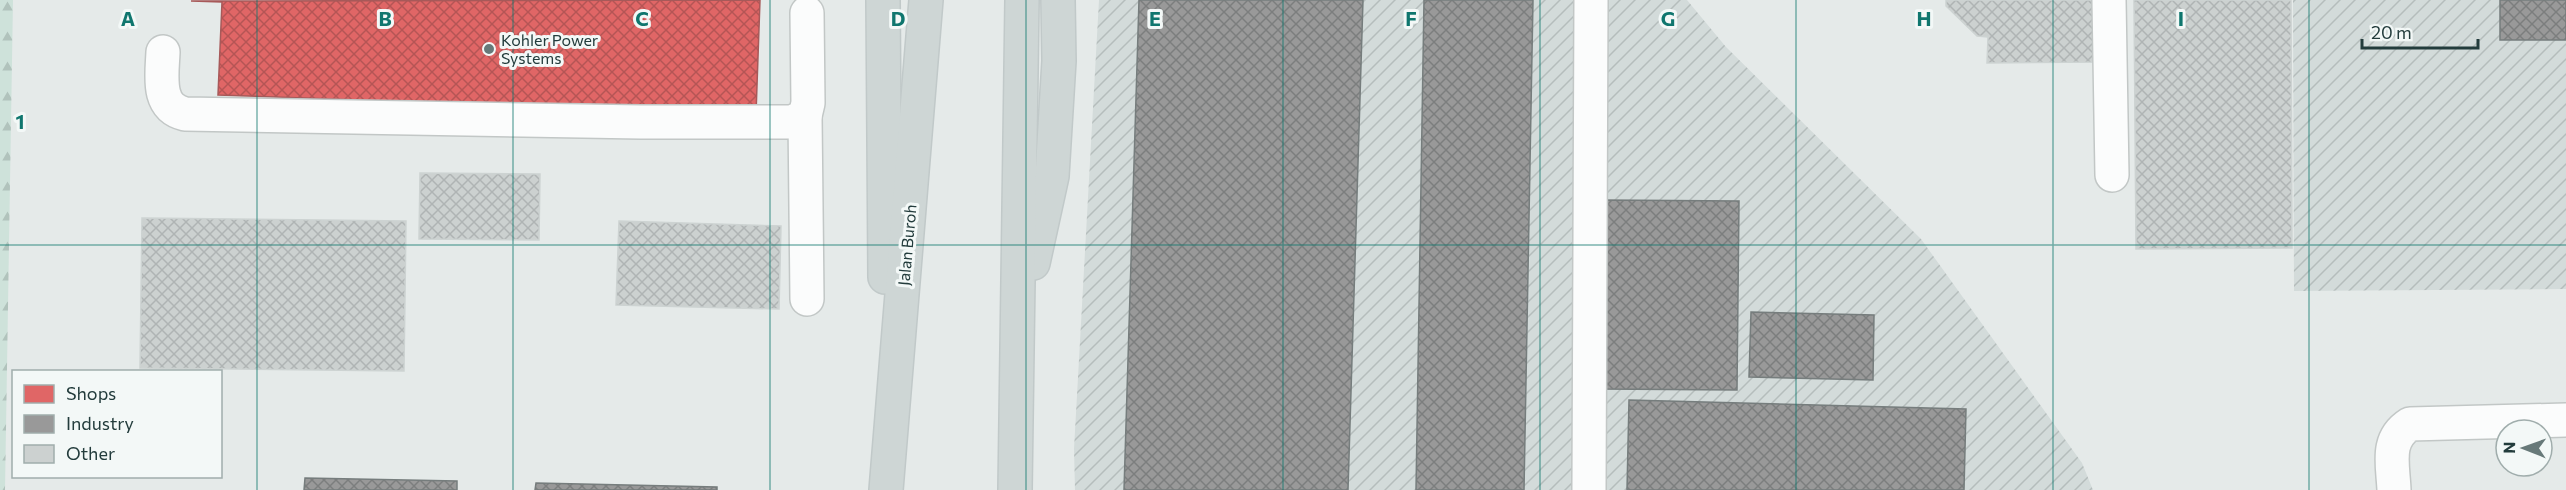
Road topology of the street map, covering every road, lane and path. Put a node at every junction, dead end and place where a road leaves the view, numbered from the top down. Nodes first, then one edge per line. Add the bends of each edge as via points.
1 (883, 0) edge
2 (926, 0) edge
3 (1022, 0) edge
4 (1058, 0) edge
5 (1591, 0) edge
6 (2109, 0) edge
7 (807, 13) dead end
8 (163, 52) dead end
9 (805, 116) junction
10 (2112, 175) dead end
11 (807, 299) dead end
12 (1018, 335) junction
13 (2566, 420) edge
14 (886, 487) edge
15 (1015, 490) edge
16 (1589, 490) edge
17 (2394, 490) edge

1 - 14 main road
2 - 14 main road, Jalan Buroh
3 - 12 main road
4 - 12 main road via 1059,61 1052,176
5 - 16 lane
6 - 10 lane
7 - 9 lane
8 - 9 lane via 162,91 167,104 185,114 641,122 792,122
9 - 11 lane
12 - 15 main road
13 - 17 lane via 2410,424 2399,431 2392,443

